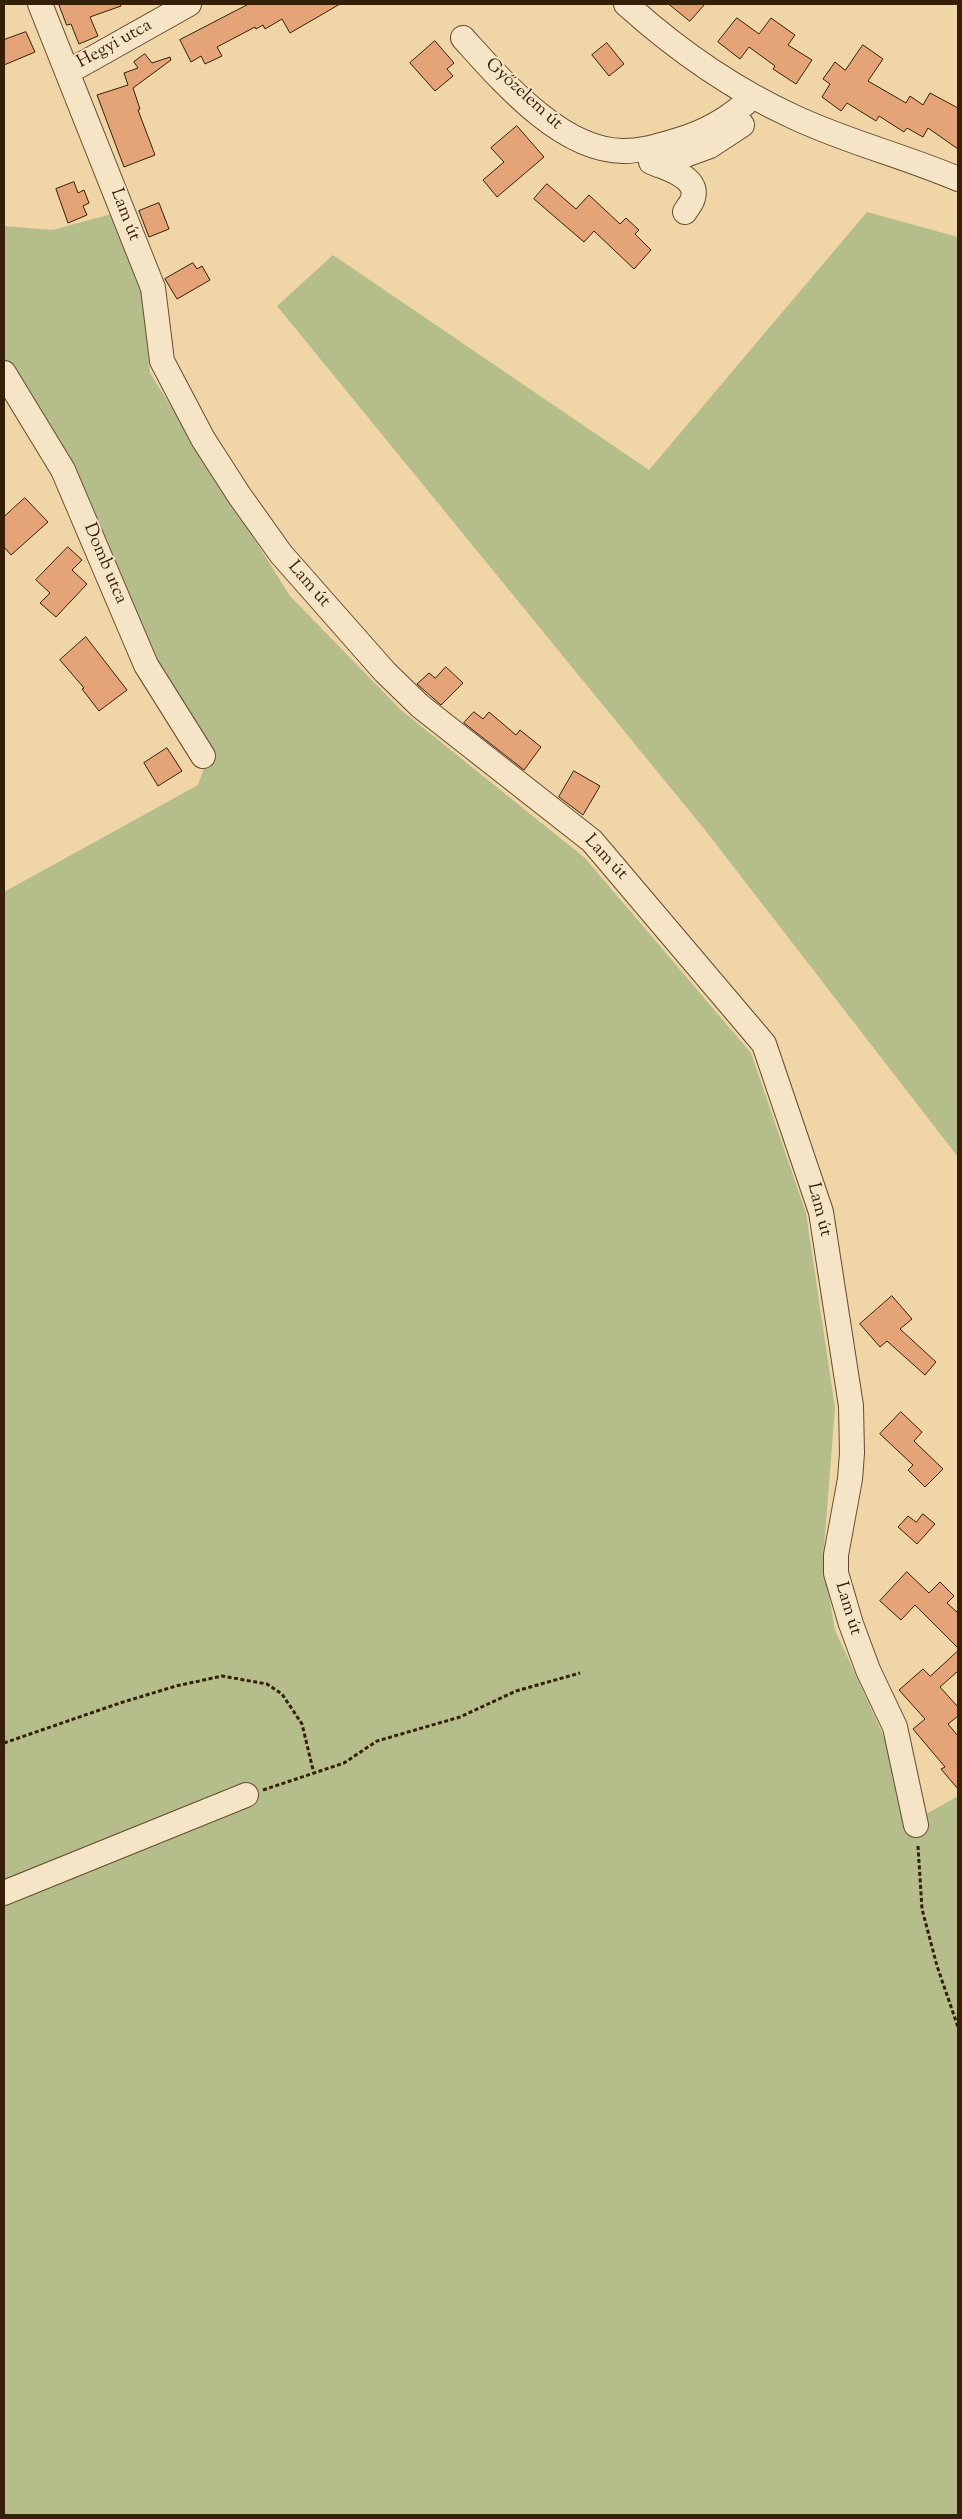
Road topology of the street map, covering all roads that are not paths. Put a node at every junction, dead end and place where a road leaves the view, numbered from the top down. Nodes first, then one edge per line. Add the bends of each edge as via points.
1 (40, 4) edge
2 (189, 4) edge
3 (626, 4) edge
4 (464, 38) dead end
5 (68, 72) junction
6 (758, 99) junction
7 (630, 164) dead end
8 (658, 165) junction
9 (958, 179) edge
10 (684, 212) dead end
11 (4, 373) edge
12 (203, 756) dead end
13 (246, 1795) road end
14 (916, 1825) road end
15 (4, 1893) edge

1 - 5 street, Lam út
2 - 5 street, Hegyi utca
3 - 6 street via 691,56
4 - 6 street, Győzelem út via 500,80 563,132 588,143 621,151 647,149 683,139
5 - 14 street, Lam út via 153,288 162,361 203,439 281,554 385,672 420,706 592,841 764,1044 821,1212 851,1406 850,1479 836,1556 836,1573 868,1670 895,1727
6 - 8 street via 755,113 738,128 710,146
6 - 9 street via 822,129
7 - 8 street via 648,161
8 - 10 street via 686,178 692,187 693,198
11 - 12 street, Domb utca via 63,470 146,665
13 - 15 street

